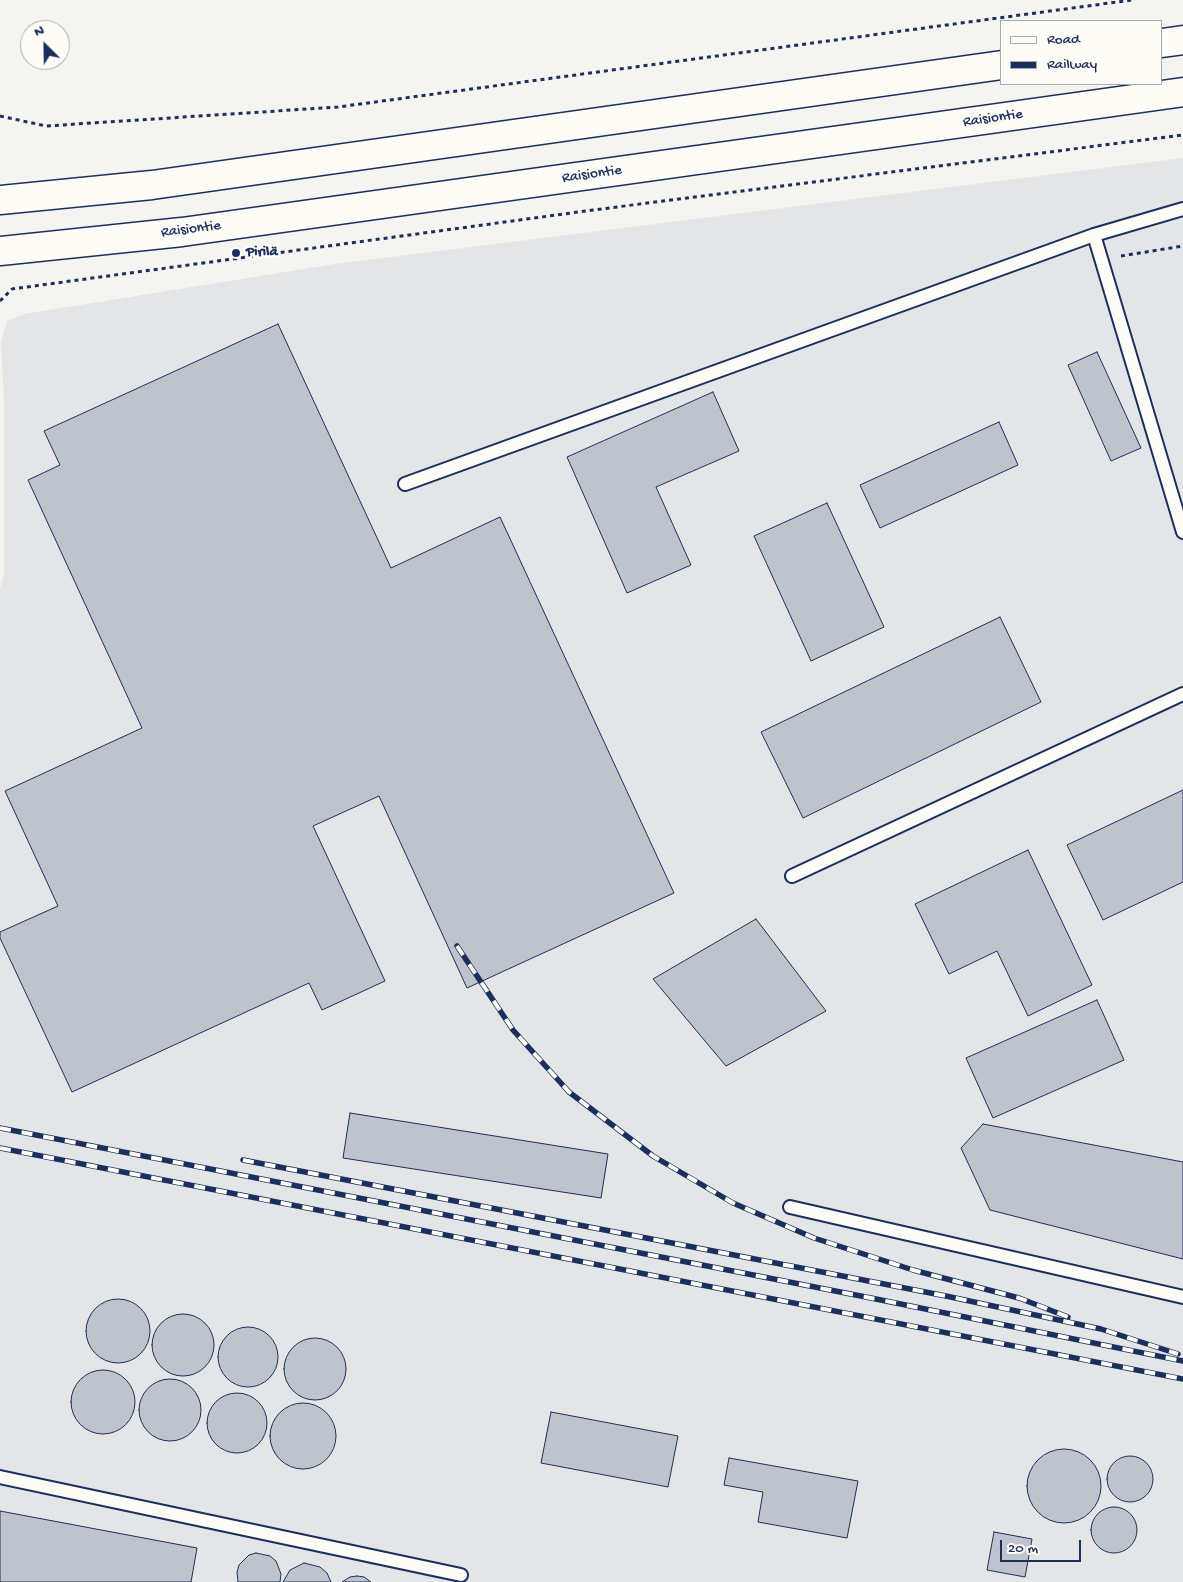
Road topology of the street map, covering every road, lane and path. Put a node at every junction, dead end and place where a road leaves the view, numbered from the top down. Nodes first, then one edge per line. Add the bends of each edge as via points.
1 (1132, 0) edge
2 (1183, 40) edge
3 (1163, 43) edge
4 (1000, 65) edge
5 (1183, 92) edge
6 (0, 116) edge
7 (1183, 135) edge
8 (0, 200) edge
9 (1183, 209) edge
10 (1094, 235) junction
11 (1183, 246) edge
12 (0, 251) edge
13 (1101, 259) junction
14 (0, 301) edge
15 (406, 484) dead end
16 (1183, 532) edge
17 (1183, 694) edge
18 (792, 876) dead end
19 (790, 1207) dead end
20 (1183, 1297) edge
21 (0, 1477) edge
22 (461, 1575) dead end

1 - 6 path via 338,107 46,126
2 - 3 main road
4 - 8 main road via 152,185
5 - 12 main road, Raisiontie via 201,229
7 - 14 path via 593,210 12,289
9 - 10 lane
10 - 13 lane
10 - 15 lane
11 - 13 path
13 - 16 lane
17 - 18 lane
19 - 20 lane
21 - 22 lane

